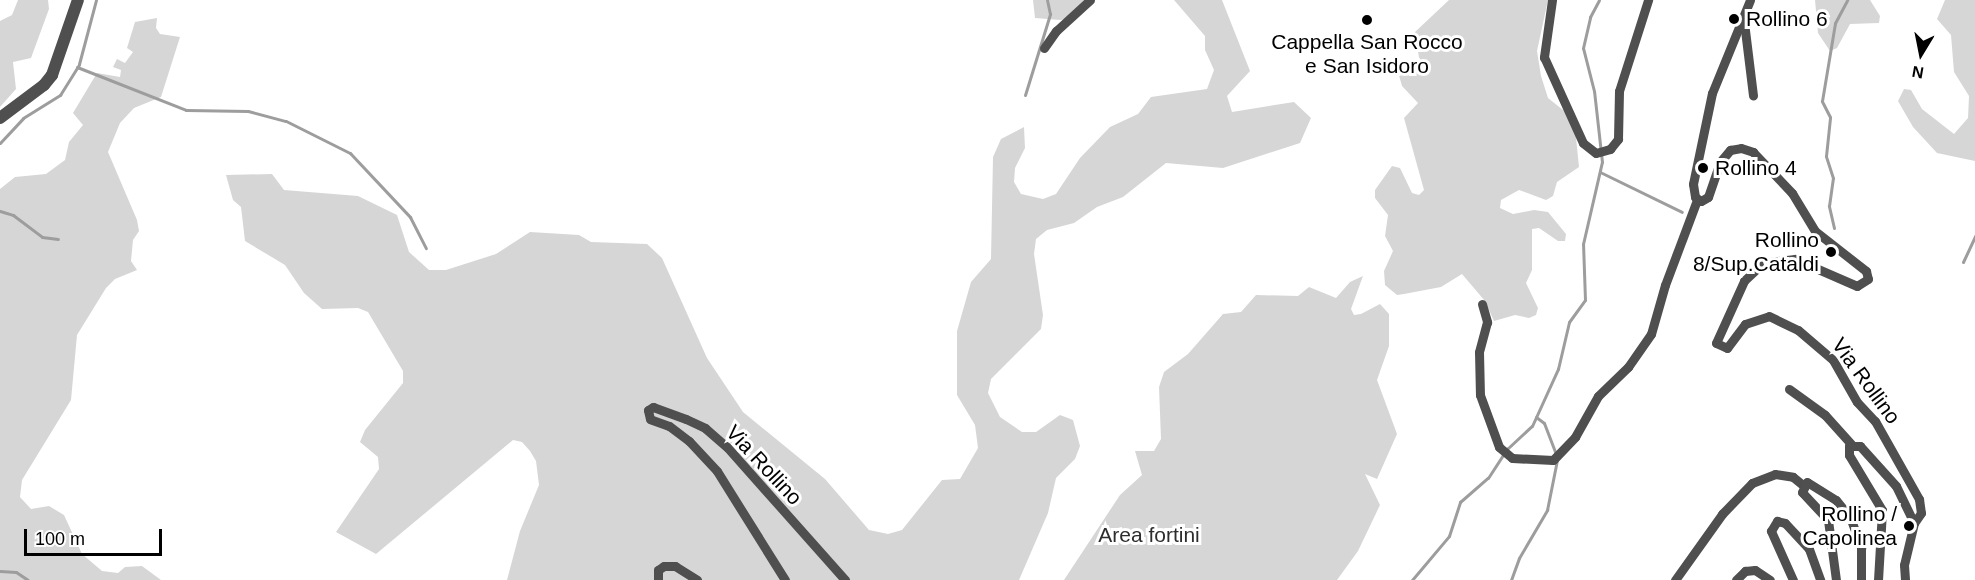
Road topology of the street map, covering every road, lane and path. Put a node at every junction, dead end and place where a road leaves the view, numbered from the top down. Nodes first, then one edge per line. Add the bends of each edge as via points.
1 (78, 0) edge
2 (1090, 0) edge
3 (1552, 0) edge
4 (1648, 0) edge
5 (1750, 0) edge
6 (1744, 22) junction
7 (1044, 48) dead end
8 (1753, 95) dead end
9 (0, 118) edge
10 (1697, 200) junction
11 (1482, 304) dead end
12 (1789, 389) dead end
13 (1851, 444) junction
14 (1803, 485) junction
15 (1914, 523) junction
16 (658, 580) edge
17 (697, 580) edge
18 (785, 580) edge
19 (844, 580) edge
20 (1675, 580) edge
21 (1736, 580) edge
22 (1770, 580) edge
23 (1793, 580) edge
24 (1820, 580) edge
25 (1836, 580) edge
26 (1861, 580) edge
27 (1878, 580) edge
28 (1905, 580) edge

1 - 9 street via 52,75 44,86
2 - 7 street
3 - 4 street via 1544,57 1583,143 1596,153 1610,149 1618,139 1619,92
5 - 6 street, Via Rollino
6 - 8 street
6 - 10 street, Via Rollino via 1712,93 1694,184
10 - 11 street, Via Rollino via 1665,285 1652,334 1628,367 1598,396 1575,437 1553,460 1512,458 1499,447 1480,395 1479,352 1487,322
10 - 15 street, Via Rollino via 1708,197 1722,157 1736,148 1747,149 1774,171 1815,231 1867,274 1867,282 1860,286 1803,260 1782,258 1763,263 1743,281 1716,343 1727,348 1745,324 1769,316 1817,344 1833,360 1857,402 1875,421 1920,499 1921,513
12 - 13 street, Via Rollino via 1826,415
13 - 15 street, Via Rollino via 1860,446 1896,486
13 - 27 street, Via Rollino via 1849,455 1882,510
14 - 20 street via 1793,477 1774,474 1752,483 1722,514
14 - 25 street via 1804,495 1828,520
14 - 26 street via 1814,483 1850,517 1861,548
15 - 28 street, Via Rollino via 1904,565
16 - 17 street via 658,570 675,566
18 - 19 street, Via Rollino via 717,471 689,441 669,426 650,419 648,410 653,407 686,419 705,428 727,447
21 - 22 street via 1745,571 1755,570
23 - 24 street via 1771,531 1778,521 1785,523 1809,549

